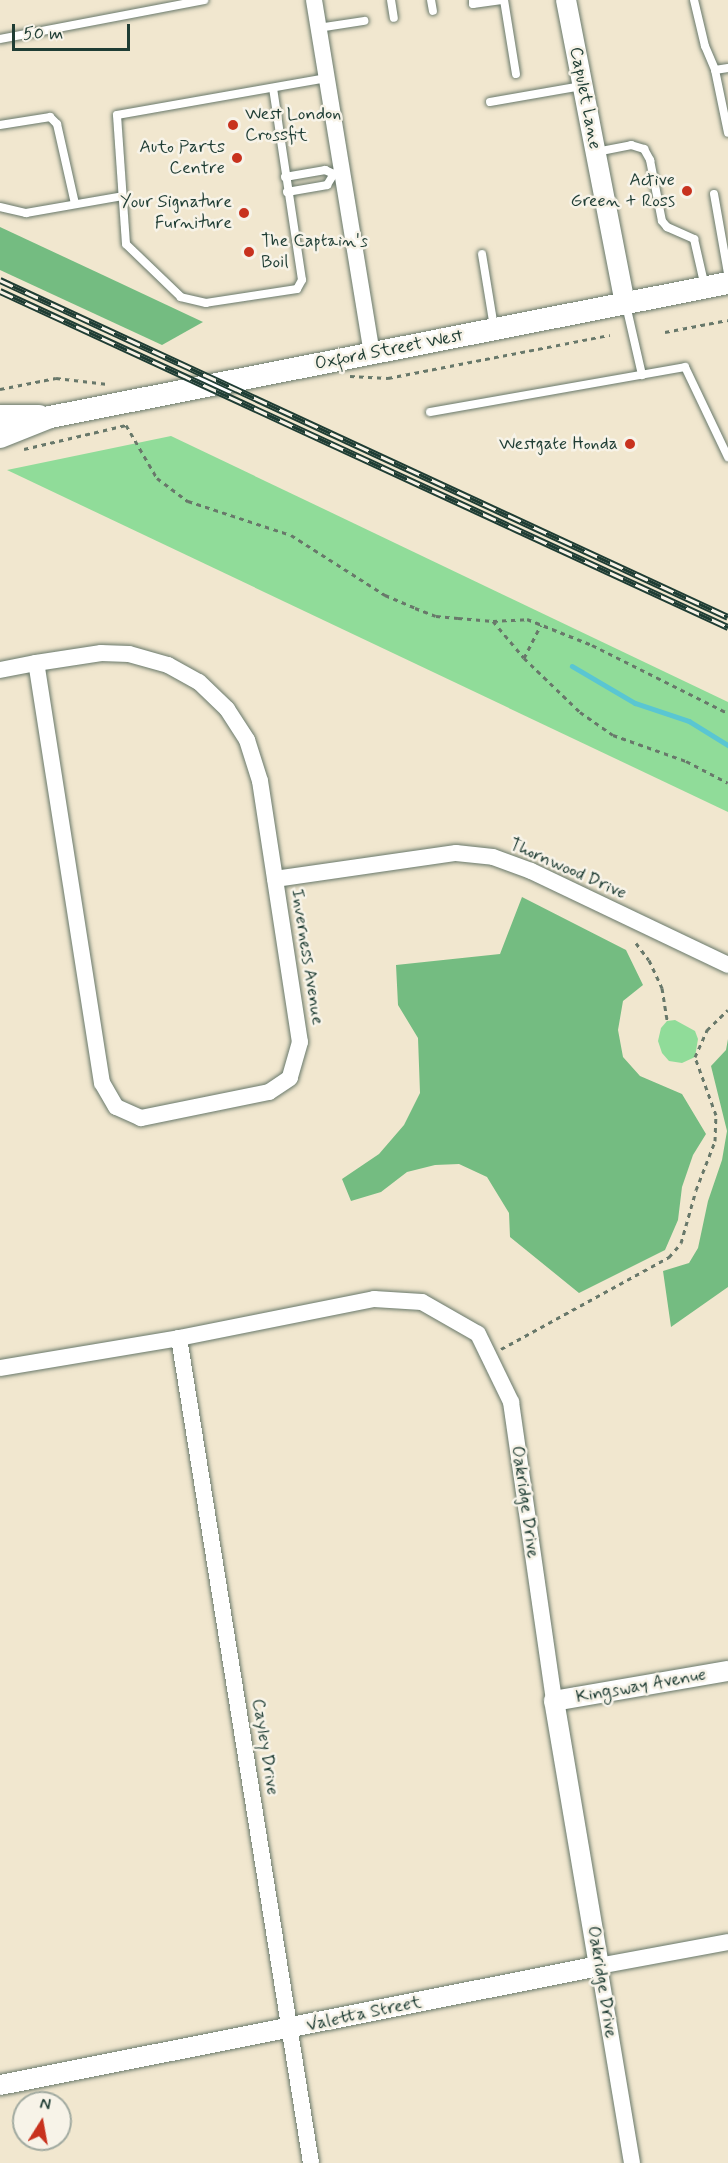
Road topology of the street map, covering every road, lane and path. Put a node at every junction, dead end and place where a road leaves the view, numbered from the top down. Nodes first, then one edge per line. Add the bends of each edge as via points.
1 (204, 0) edge
2 (314, 0) edge
3 (391, 0) edge
4 (431, 0) edge
5 (473, 0) edge
6 (503, 0) edge
7 (566, 0) edge
8 (694, 0) edge
9 (433, 11) dead end
10 (394, 18) dead end
11 (364, 21) dead end
12 (318, 28) junction
13 (0, 39) edge
14 (728, 68) edge
15 (715, 70) junction
16 (516, 74) dead end
17 (327, 78) junction
18 (582, 86) junction
19 (273, 88) junction
20 (490, 102) dead end
21 (726, 111) edge
22 (0, 125) edge
23 (728, 133) edge
24 (596, 152) junction
25 (338, 173) junction
26 (285, 177) junction
27 (287, 192) junction
28 (714, 194) dead end
29 (123, 196) junction
30 (75, 204) junction
31 (0, 207) edge
32 (482, 254) dead end
33 (728, 273) edge
34 (728, 283) edge
35 (705, 287) junction
36 (626, 303) junction
37 (728, 320) edge
38 (494, 329) junction
39 (664, 332) dead end
40 (610, 335) dead end
41 (372, 353) junction
42 (329, 361) junction
43 (642, 375) junction
44 (108, 384) dead end
45 (0, 389) edge
46 (430, 412) dead end
47 (0, 416) edge
48 (50, 417) junction
49 (0, 437) edge
50 (23, 449) dead end
51 (728, 457) edge
52 (493, 621) junction
53 (542, 624) junction
54 (524, 658) junction
55 (36, 663) junction
56 (0, 669) edge
57 (728, 713) edge
58 (728, 783) edge
59 (275, 879) junction
60 (636, 943) dead end
61 (728, 965) edge
62 (728, 1010) edge
63 (667, 1021) dead end
64 (179, 1338) junction
65 (497, 1351) dead end
66 (0, 1368) edge
67 (728, 1671) edge
68 (554, 1701) junction
69 (728, 1942) edge
70 (599, 1966) junction
71 (291, 2029) junction
72 (0, 2085) edge
73 (311, 2163) edge
74 (632, 2163) edge

1 - 13 lane
2 - 12 street
3 - 10 lane
4 - 9 lane
5 - 6 lane via 473,4
6 - 16 lane
7 - 18 street, Capulet Lane
8 - 15 lane
11 - 12 lane
12 - 17 street
14 - 15 lane
15 - 21 lane
17 - 19 lane
17 - 25 street
18 - 20 lane
18 - 24 street, Capulet Lane
19 - 26 lane
19 - 29 lane via 117,115
21 - 23 lane
22 - 30 lane via 50,117 57,124
24 - 35 lane via 631,145 644,149 650,160 662,221 694,238
24 - 36 street, Capulet Lane
25 - 26 lane via 324,170
25 - 27 lane via 327,185
25 - 41 street
26 - 27 lane
27 - 29 lane via 302,280 297,289 206,303 182,297 126,244
28 - 33 lane
29 - 30 lane
30 - 31 lane via 26,213
32 - 38 lane
34 - 35 main road, Oxford Street West
35 - 36 main road, Oxford Street West
36 - 38 main road, Oxford Street West
36 - 43 lane
37 - 39 path
38 - 41 main road, Oxford Street West
40 - 42 path via 388,378 354,378
41 - 42 main road, Oxford Street West
42 - 48 main road, Oxford Street West
43 - 46 lane
43 - 51 lane via 685,367
44 - 45 path via 56,378
47 - 48 main road, Oxford Street West
48 - 49 main road, Oxford Street West
50 - 52 path via 126,425 157,478 188,501 291,535 385,595 415,608 436,616
52 - 53 path via 527,619
52 - 54 path
53 - 54 path
53 - 57 path
54 - 58 path via 580,712 613,735 686,761
55 - 56 street, Inverness Avenue
55 - 59 street, Inverness Avenue via 101,653 129,654 168,665 199,682 227,709 247,740 260,781
55 - 59 street, Inverness Avenue via 102,1083 116,1107 141,1118 269,1092 290,1078 300,1042
59 - 61 street, Thornwood Drive via 456,853 493,857 531,871
60 - 63 path via 659,981
62 - 65 path via 707,1030 695,1056 716,1115 715,1141 681,1242 669,1257
64 - 66 street, Oakridge Drive
64 - 68 street, Oakridge Drive via 374,1299 422,1302 478,1334 511,1402
64 - 71 street, Cayley Drive
67 - 68 street, Kingsway Avenue
68 - 70 street, Oakridge Drive
69 - 70 street, Valetta Street
70 - 71 street, Valetta Street
70 - 74 street, Oakridge Drive
71 - 72 street, Valetta Street
71 - 73 street, Cayley Drive

